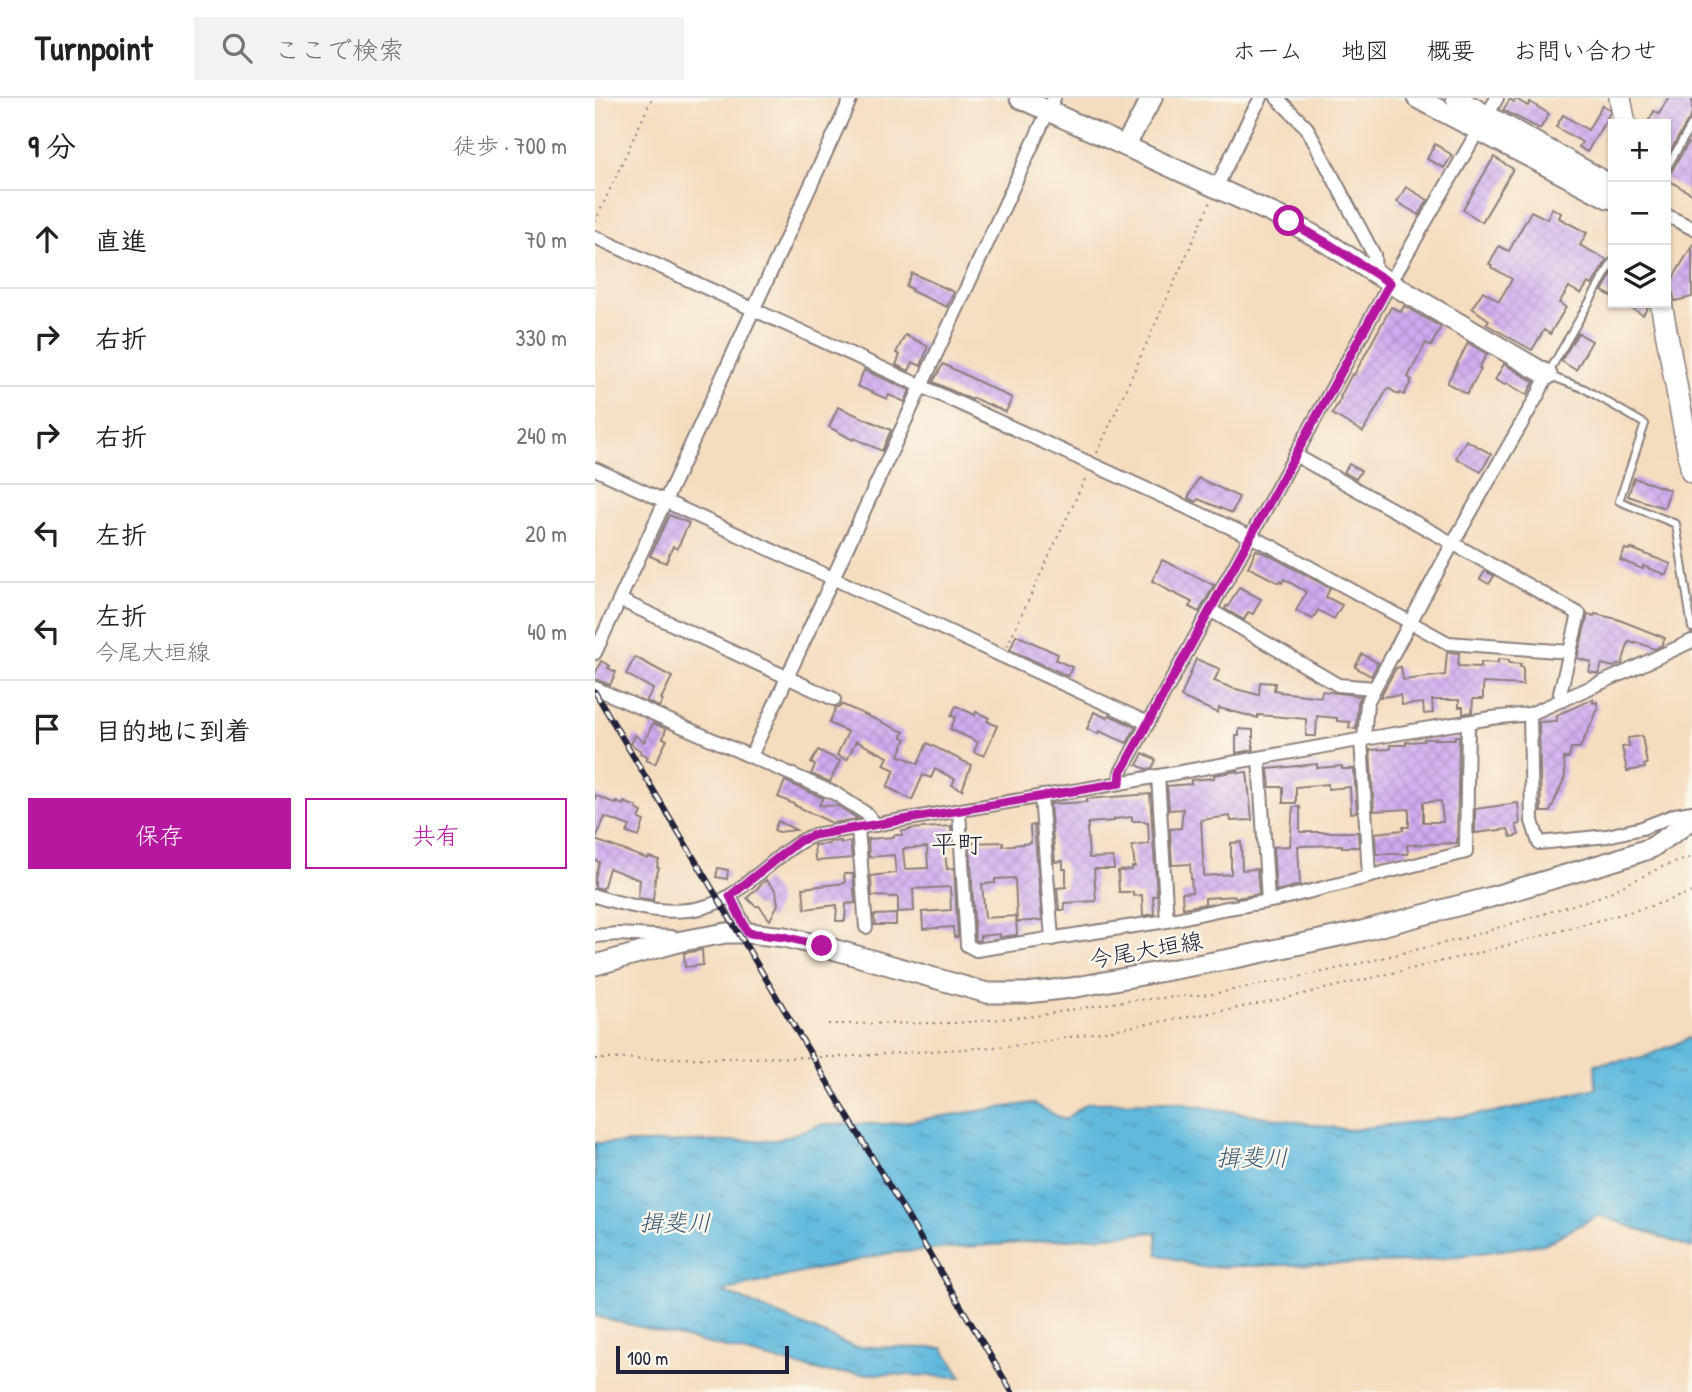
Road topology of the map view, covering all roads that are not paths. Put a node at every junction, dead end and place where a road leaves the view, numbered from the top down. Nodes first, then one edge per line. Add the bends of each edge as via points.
1 (851, 98) edge
2 (1020, 98) edge
3 (1152, 98) edge
4 (1261, 98) edge
5 (1277, 98) edge
6 (1417, 98) edge
7 (1456, 98) edge
8 (1620, 98) edge
9 (1051, 104) edge
10 (1488, 115) edge
11 (1624, 119) edge
12 (1692, 124) edge
13 (1125, 146) junction
14 (1671, 160) edge
15 (1608, 183) edge
16 (1216, 188) junction
17 (1608, 198) edge
18 (1671, 218) edge
19 (1692, 228) edge
20 (595, 237) edge
21 (1608, 270) edge
22 (1382, 278) junction
23 (1662, 308) edge
24 (753, 309) junction
25 (1547, 375) junction
26 (921, 387) junction
27 (1295, 455) junction
28 (595, 468) edge
29 (1692, 472) edge
30 (666, 501) junction
31 (1250, 537) junction
32 (1453, 543) junction
33 (833, 578) junction
34 (620, 600) junction
35 (1210, 610) junction
36 (1411, 622) junction
37 (1692, 628) edge
38 (1692, 641) edge
39 (1570, 652) junction
40 (595, 653) edge
41 (788, 677) junction
42 (595, 688) edge
43 (1374, 688) junction
44 (834, 699) dead end
45 (1563, 700) junction
46 (1530, 714) junction
47 (1468, 722) junction
48 (1148, 723) junction
49 (1363, 739) junction
50 (751, 756) junction
51 (1259, 758) junction
52 (1158, 776) junction
53 (1120, 783) junction
54 (1041, 796) junction
55 (959, 811) junction
56 (1692, 812) edge
57 (1692, 818) edge
58 (876, 825) junction
59 (858, 828) junction
60 (1369, 876) junction
61 (595, 896) edge
62 (730, 896) junction
63 (1268, 901) junction
64 (1167, 921) junction
65 (866, 927) dead end
66 (748, 933) junction
67 (595, 936) edge
68 (1052, 939) junction
69 (682, 941) junction
70 (595, 965) edge

1 - 24 street
2 - 9 main road
3 - 13 main road
4 - 16 street
5 - 22 street via 1307,128
6 - 10 main road
7 - 10 main road
8 - 11 main road
9 - 13 main road
9 - 26 street
10 - 15 main road
10 - 17 main road
10 - 22 street
12 - 14 lane
13 - 16 main road
16 - 22 main road via 1289,221
18 - 19 street
20 - 24 street
21 - 25 lane
22 - 25 main road
22 - 27 street
23 - 29 main road
24 - 26 street
24 - 30 street
25 - 32 street
25 - 37 lane via 1585,389 1645,424 1619,501 1676,524
26 - 31 street
26 - 33 street
27 - 31 street
27 - 32 street
28 - 30 street
30 - 33 street
30 - 34 street
31 - 35 street
31 - 36 street
32 - 36 street
32 - 39 street via 1579,614
33 - 41 street
33 - 48 street
34 - 40 street
34 - 41 street
35 - 43 street via 1338,685
35 - 48 street
36 - 39 street via 1448,643
36 - 43 street
38 - 45 street
39 - 45 street via 1560,693
41 - 44 street
41 - 50 street
42 - 50 street
43 - 49 street via 1367,703
45 - 46 street
46 - 47 street
46 - 56 street via 1532,821 1539,843 1607,836
47 - 49 street
47 - 60 street via 1466,852
48 - 53 street via 1121,772
49 - 51 street
49 - 60 street
50 - 58 street via 836,794
51 - 52 street
51 - 63 street
52 - 53 street
52 - 64 street
53 - 54 street
54 - 55 street
54 - 68 street
55 - 58 street
55 - 68 street via 967,946 976,950
57 - 66 main road, 今尾大垣線 via 1651,848 1491,897 1362,931 1071,988 986,993 822,946
58 - 59 street
59 - 62 street via 799,841
59 - 65 street
60 - 63 street
61 - 62 street via 670,911 702,908
62 - 66 street
63 - 64 street
64 - 68 street
66 - 69 main road, 今尾大垣線
67 - 69 street
69 - 70 main road, 今尾大垣線

